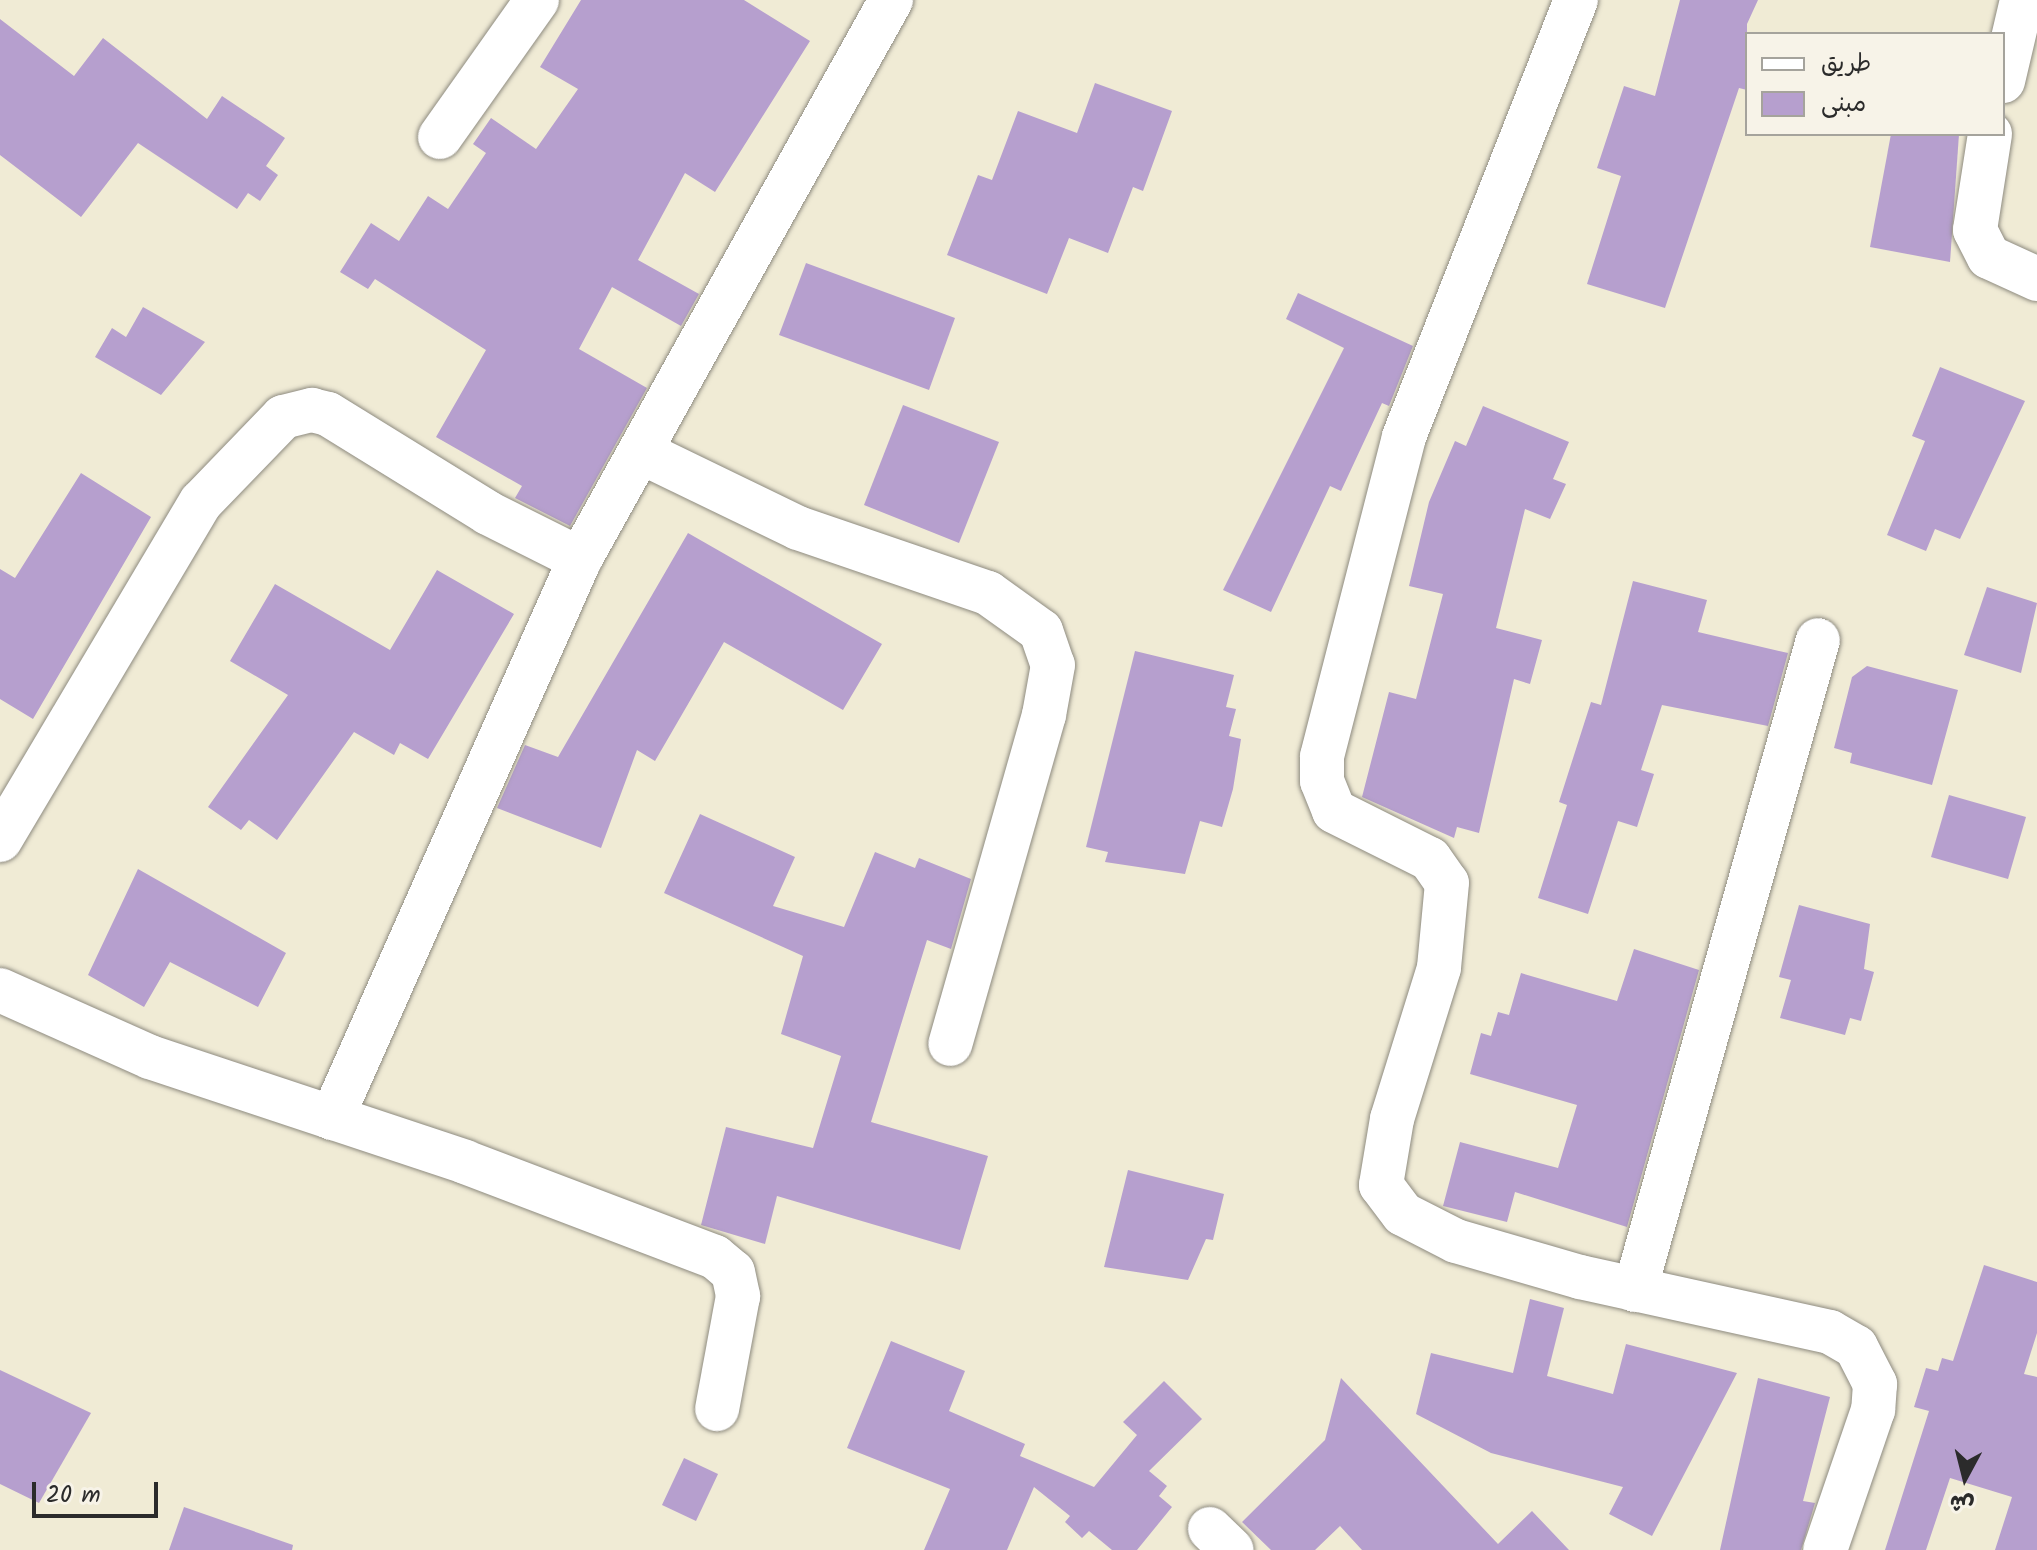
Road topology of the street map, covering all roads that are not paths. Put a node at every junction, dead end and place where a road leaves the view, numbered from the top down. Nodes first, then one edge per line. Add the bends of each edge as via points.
1 (537, 0) edge
2 (891, 0) edge
3 (1576, 0) edge
4 (2022, 0) edge
5 (2005, 72) edge
6 (1990, 136) edge
7 (440, 137) dead end
8 (2037, 279) edge
9 (643, 453) junction
10 (580, 559) junction
11 (1818, 640) dead end
12 (0, 840) edge
13 (0, 990) edge
14 (950, 1044) dead end
15 (332, 1118) junction
16 (1635, 1290) junction
17 (717, 1409) dead end
18 (1825, 1550) edge

1 - 7 street
2 - 9 street
3 - 16 street via 1404,437 1351,631 1322,781 1334,811 1430,859 1447,883 1439,968 1392,1119 1380,1175 1384,1196 1403,1214 1456,1241
4 - 5 street
6 - 8 street via 1975,230 1989,257
9 - 10 street
9 - 14 street via 798,528 988,593 1041,631 1053,665 1044,715
10 - 12 street via 475,505 328,414 312,410 283,417 201,502
10 - 15 street
11 - 16 street
13 - 15 street via 150,1057
15 - 17 street via 715,1257 733,1272 738,1296
16 - 18 street via 1830,1332 1863,1355 1875,1384 1873,1410

